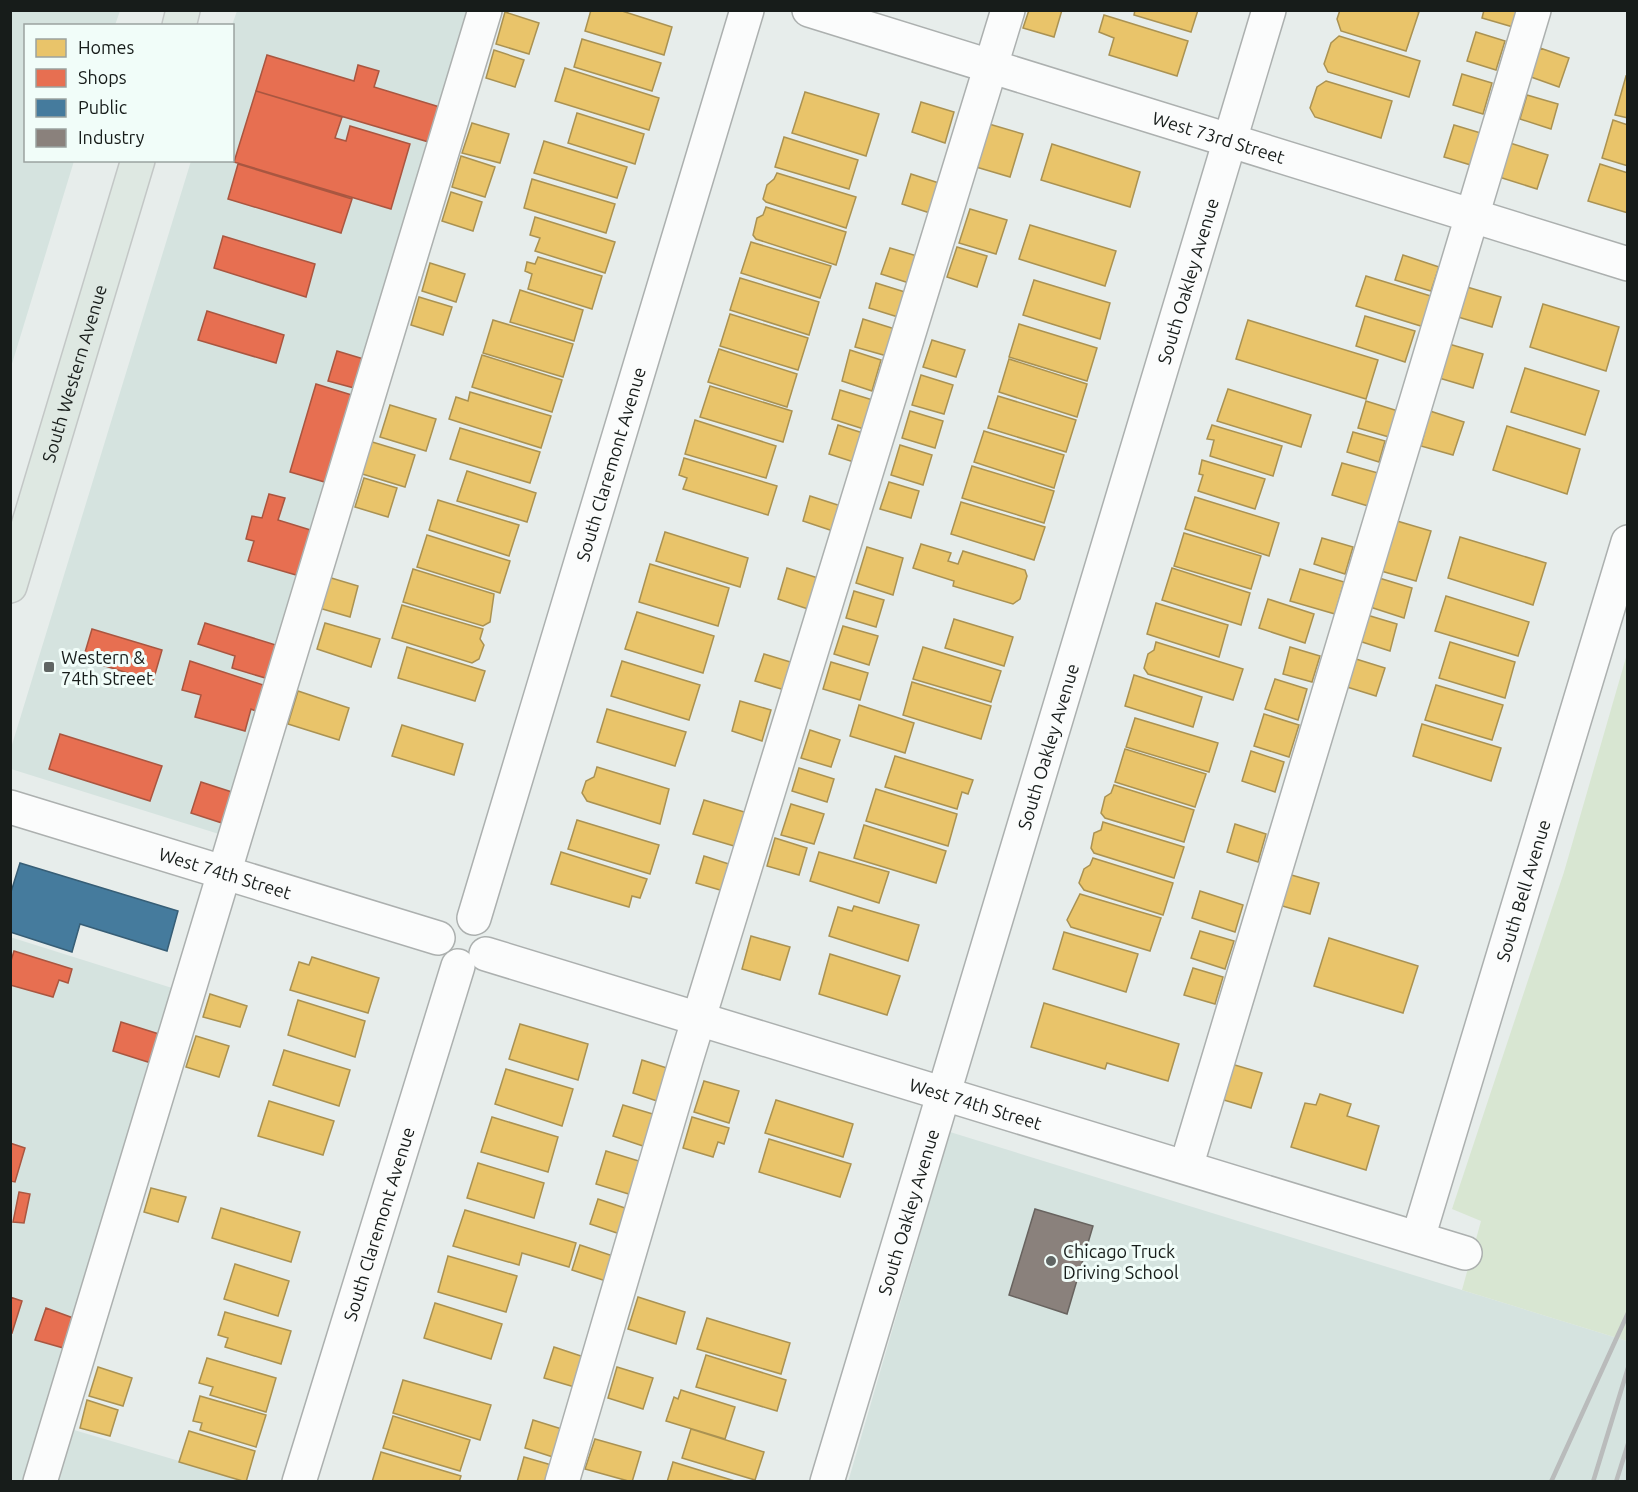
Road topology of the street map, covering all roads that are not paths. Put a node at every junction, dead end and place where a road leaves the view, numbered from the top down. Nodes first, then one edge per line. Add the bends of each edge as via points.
1 (485, 10) edge
2 (747, 10) edge
3 (809, 10) edge
4 (1008, 10) edge
5 (1269, 10) edge
6 (1534, 10) edge
7 (990, 67) junction
8 (1230, 141) junction
9 (137, 162) edge
10 (1473, 216) junction
11 (1628, 264) edge
12 (1628, 542) edge
13 (10, 586) edge
14 (10, 807) edge
15 (224, 873) junction
16 (474, 918) junction
17 (438, 938) junction
18 (472, 960) junction
19 (699, 1018) junction
20 (944, 1093) junction
21 (1186, 1167) junction
22 (1418, 1238) junction
23 (1465, 1253) dead end
24 (40, 1482) edge
25 (299, 1482) edge
26 (562, 1482) edge
27 (827, 1482) edge

1 - 15 street
2 - 16 street, South Claremont Avenue
3 - 7 street, West 73rd Street
4 - 7 street
5 - 8 street, South Oakley Avenue
6 - 10 street
7 - 8 street, West 73rd Street
7 - 19 street
8 - 10 street, West 73rd Street
8 - 20 street, South Oakley Avenue
9 - 13 main road, South Western Avenue
10 - 11 street, West 73rd Street
10 - 21 street
12 - 22 street, South Bell Avenue
14 - 15 street, West 74th Street
15 - 17 street, West 74th Street
15 - 24 street
16 - 17 street via 452,919
16 - 18 street via 487,930 489,946
17 - 18 street via 445,959
18 - 19 street, West 74th Street
18 - 25 street, South Claremont Avenue
19 - 20 street, West 74th Street
19 - 26 street
20 - 21 street, West 74th Street
20 - 27 street, South Oakley Avenue
21 - 22 street, West 74th Street
22 - 23 street, West 74th Street

